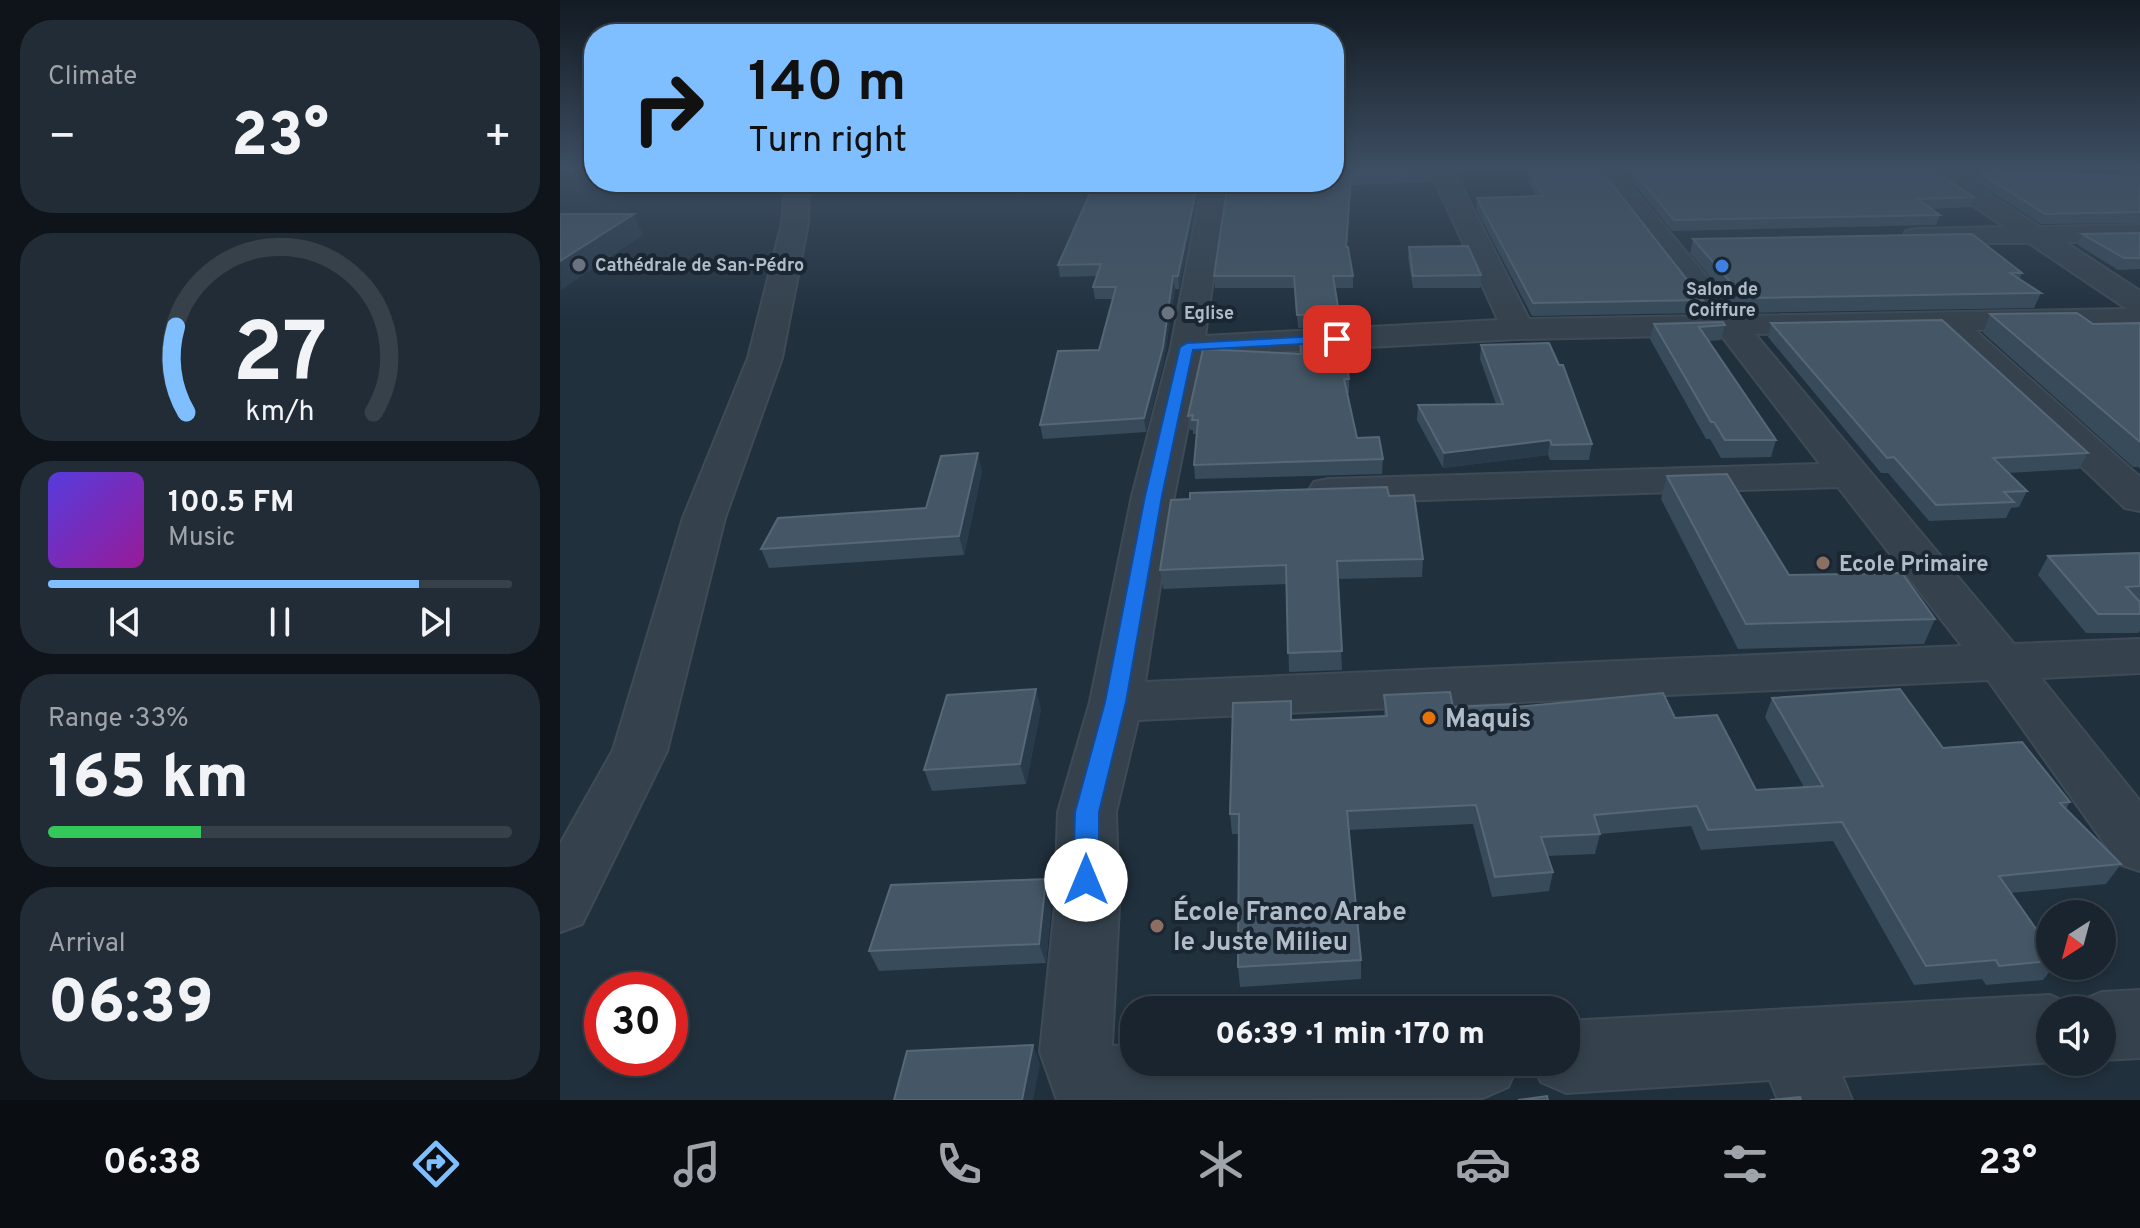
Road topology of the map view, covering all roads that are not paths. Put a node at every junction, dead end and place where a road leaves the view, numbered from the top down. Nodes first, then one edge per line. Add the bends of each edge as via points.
1 (795, 221) edge
2 (1208, 221) edge
3 (1466, 221) edge
4 (1656, 221) edge
5 (2014, 221) edge
6 (2140, 233) edge
7 (2035, 235) junction
8 (1895, 238) edge
9 (2140, 304) edge
10 (2140, 318) edge
11 (1946, 321) junction
12 (1728, 325) junction
13 (1518, 329) junction
14 (1187, 347) junction
15 (2140, 454) edge
16 (2092, 455) junction
17 (1849, 475) junction
18 (1296, 492) edge
19 (2140, 499) edge
20 (2140, 656) edge
21 (2001, 662) junction
22 (1116, 702) junction
23 (2140, 846) edge
24 (560, 904) edge
25 (2140, 1024) edge
26 (2116, 1025) edge
27 (2036, 1031) edge
28 (1580, 1058) edge
29 (1804, 1072) edge
30 (1236, 1076) edge

1 - 24 street via 765,358 704,518 640,751
2 - 14 street
3 - 13 street
4 - 12 street via 1677,242
5 - 7 street
6 - 7 street
7 - 8 street
7 - 9 street
10 - 11 street
11 - 12 street
11 - 16 street
12 - 13 street
12 - 17 street
13 - 14 street
14 - 22 street via 1169,496
15 - 16 street
16 - 19 street
17 - 18 street
17 - 21 street
20 - 21 street
21 - 22 street
21 - 23 street
22 - 30 street via 1087,812 1087,906 1076,1052 1084,1078 1095,1084
25 - 26 street
27 - 29 street
28 - 29 street

